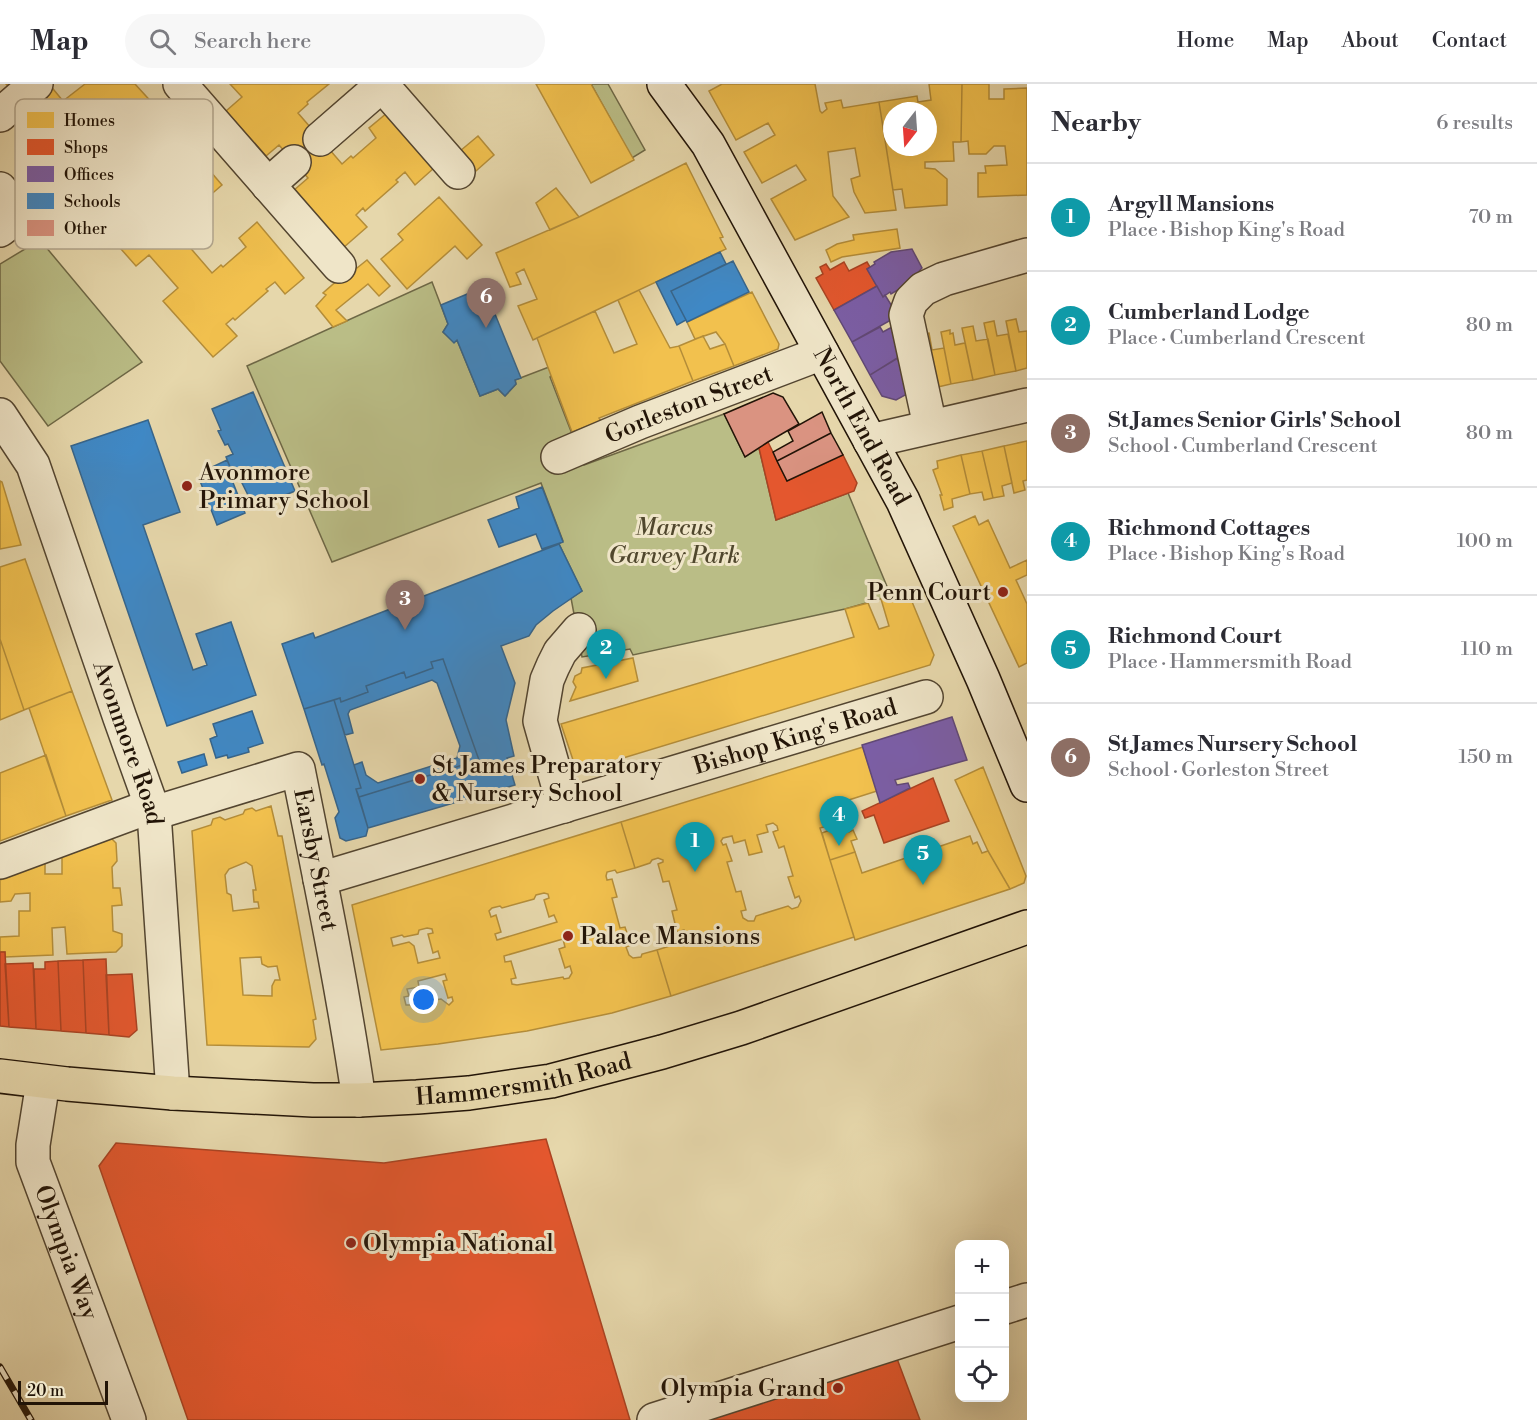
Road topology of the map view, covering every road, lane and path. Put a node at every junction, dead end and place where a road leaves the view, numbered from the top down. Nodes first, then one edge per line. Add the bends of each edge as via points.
1 (36, 84) edge
2 (180, 84) edge
3 (382, 84) edge
4 (663, 84) edge
5 (19, 99) edge
6 (193, 99) edge
7 (15, 102) edge
8 (0, 115) edge
9 (213, 122) edge
10 (320, 139) dead end
11 (294, 162) dead end
12 (458, 172) dead end
13 (268, 185) junction
14 (0, 189) edge
15 (11, 222) edge
16 (1027, 255) edge
17 (339, 266) dead end
18 (822, 353) junction
19 (1027, 405) edge
20 (0, 415) edge
21 (930, 426) junction
22 (870, 441) junction
23 (558, 457) dead end
24 (579, 630) dead end
25 (926, 697) dead end
26 (1027, 785) edge
27 (564, 806) junction
28 (152, 809) junction
29 (0, 861) edge
30 (320, 879) junction
31 (1027, 927) edge
32 (0, 1076) edge
33 (43, 1082) junction
34 (173, 1093) junction
35 (359, 1100) junction
36 (1027, 1300) edge
37 (1009, 1306) edge
38 (955, 1324) edge
39 (129, 1420) edge
40 (654, 1420) edge

1 - 5 street
2 - 6 street
3 - 10 street
3 - 12 street
4 - 18 street, North End Road via 708,144
7 - 8 street
9 - 13 street
11 - 13 street
13 - 17 street
14 - 15 street
16 - 21 street via 944,279 923,289 910,301 906,315
18 - 22 street, North End Road
18 - 23 street, Gorleston Street
19 - 21 street
20 - 28 street, Avonmore Road via 33,465
21 - 22 street
22 - 26 street, North End Road via 943,588
24 - 27 street via 560,652 547,680 540,721
25 - 27 street, Bishop King's Road
27 - 30 street, Bishop King's Road
28 - 29 street
28 - 30 street, Earsby Street via 298,769
28 - 34 street, Avonmore Road
30 - 35 street, Earsby Street
31 - 35 main road, Hammersmith Road via 741,1028 573,1076 469,1093
32 - 33 main road, Hammersmith Road
33 - 34 main road, Hammersmith Road
33 - 39 street, Olympia Way via 33,1162
34 - 35 main road, Hammersmith Road
36 - 37 street
38 - 40 street

